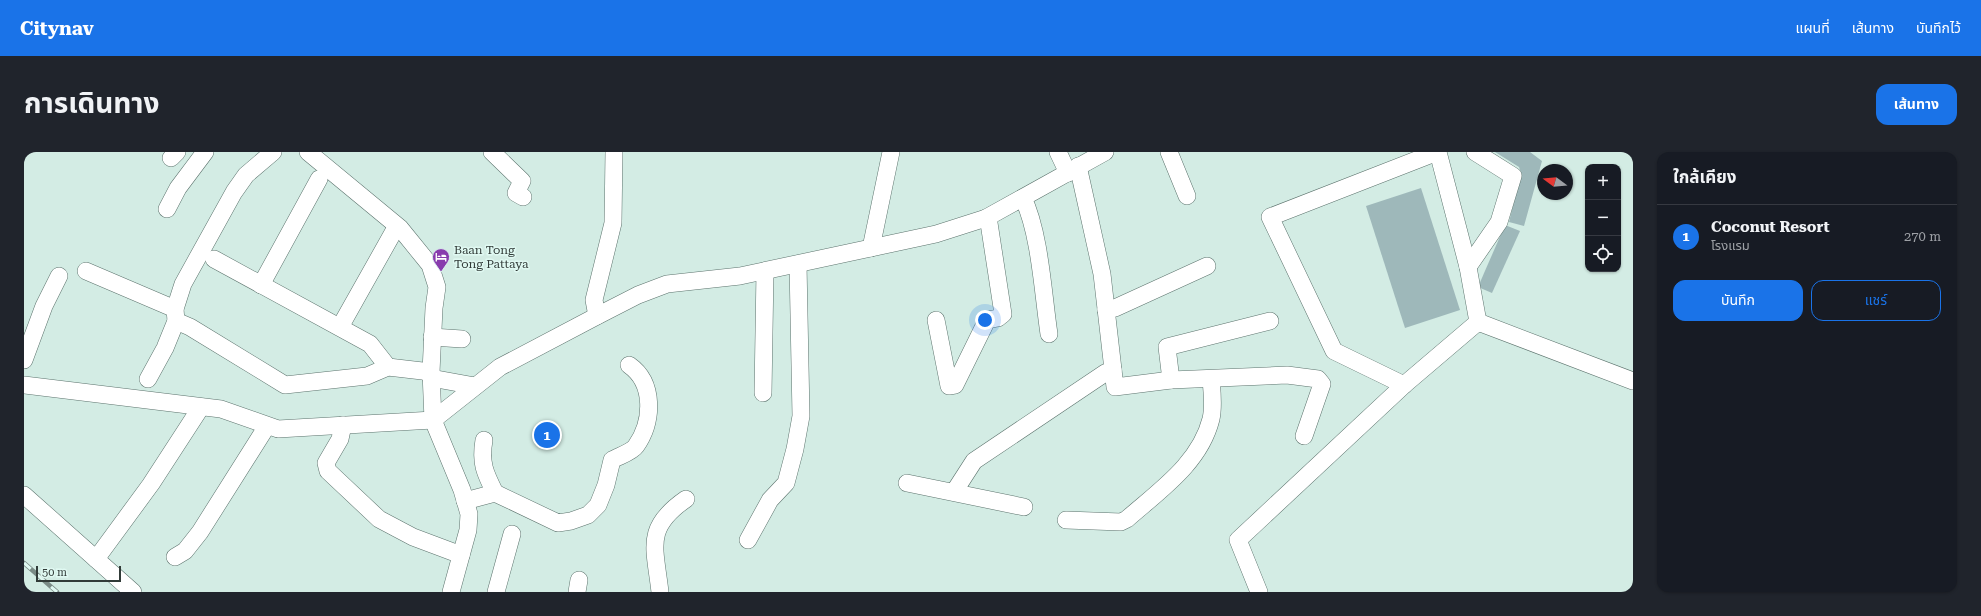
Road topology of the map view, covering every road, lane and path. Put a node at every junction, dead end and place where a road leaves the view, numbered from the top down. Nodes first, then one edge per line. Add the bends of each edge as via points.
1 (205, 152) edge
2 (273, 152) edge
3 (492, 152) edge
4 (614, 152) edge
5 (891, 152) edge
6 (1058, 152) edge
7 (1105, 152) edge
8 (1170, 152) edge
9 (1438, 152) edge
10 (1475, 152) edge
11 (318, 155) edge
12 (1073, 170) junction
13 (318, 179) dead end
14 (1187, 196) dead end
15 (523, 197) dead end
16 (1023, 198) junction
17 (166, 209) dead end
18 (986, 218) junction
19 (394, 231) dead end
20 (871, 248) junction
21 (214, 259) dead end
22 (798, 264) junction
23 (1207, 266) dead end
24 (1468, 267) junction
25 (86, 271) dead end
26 (764, 271) junction
27 (59, 276) dead end
28 (261, 285) junction
29 (1106, 310) junction
30 (176, 315) junction
31 (597, 316) junction
32 (936, 320) dead end
33 (1270, 321) dead end
34 (1478, 322) junction
35 (340, 327) junction
36 (1048, 334) dead end
37 (432, 337) junction
38 (462, 339) dead end
39 (24, 360) edge
40 (629, 365) dead end
41 (388, 367) junction
42 (1113, 370) junction
43 (431, 375) junction
44 (148, 379) dead end
45 (1211, 379) junction
46 (1171, 380) junction
47 (1633, 381) edge
48 (24, 385) edge
49 (1404, 385) junction
50 (476, 386) junction
51 (763, 393) dead end
52 (201, 407) junction
53 (433, 420) junction
54 (343, 425) junction
55 (267, 426) junction
56 (1304, 436) dead end
57 (484, 440) dead end
58 (908, 483) dead end
59 (954, 492) junction
60 (495, 493) junction
61 (24, 495) edge
62 (686, 499) dead end
63 (465, 501) junction
64 (1024, 508) dead end
65 (1066, 520) dead end
66 (512, 534) dead end
67 (748, 540) dead end
68 (461, 555) junction
69 (175, 557) dead end
70 (96, 559) junction
71 (127, 587) edge
72 (451, 592) edge
73 (496, 592) edge
74 (660, 592) edge
75 (1259, 592) edge

1 - 17 street
2 - 30 street via 246,175 234,192 183,284
3 - 15 street via 522,181 516,193
4 - 31 street via 613,223 594,300
5 - 20 street
6 - 12 street
7 - 12 street
8 - 14 street
9 - 24 street
9 - 49 street via 1270,217 1334,352
10 - 24 street via 1513,176 1499,222
11 - 37 street via 400,228 430,265 437,287
12 - 16 street
12 - 29 street via 1102,274
13 - 28 street
16 - 18 street
16 - 36 street via 1028,208 1038,255
18 - 20 street via 936,234
18 - 32 street via 989,223 1003,314 987,320 955,384 949,386
19 - 35 street
20 - 22 street
21 - 28 street
22 - 26 street
22 - 67 street via 801,416 796,449 786,483 770,500
23 - 29 street
24 - 34 street
25 - 30 street
26 - 31 street via 667,284 638,295
26 - 51 street
27 - 39 street via 44,306
28 - 35 street
29 - 42 street
30 - 41 street via 190,327 285,385 367,376
30 - 44 street via 165,348
31 - 50 street via 500,367
33 - 46 street via 1167,347
34 - 47 street
34 - 49 street
35 - 41 street via 370,344
37 - 38 street
37 - 43 street
40 - 60 street via 638,372 647,390 648,416 645,430 636,447 612,460 598,505 588,515 571,522 558,523
41 - 43 street
42 - 46 street via 1115,387
42 - 59 street via 974,461
43 - 50 street
43 - 53 street
45 - 46 street
45 - 56 street via 1287,375 1318,379 1322,384
45 - 65 street via 1211,418 1202,443 1190,463 1121,522
48 - 52 street
49 - 75 street via 1238,540
50 - 53 street
52 - 55 street via 221,409
52 - 70 street via 151,484
53 - 54 street
53 - 63 street
54 - 55 street via 278,429
54 - 68 street via 340,439 326,463 328,471 379,519 413,537
55 - 69 street via 200,532 185,551
57 - 60 street via 482,465
58 - 59 street
59 - 64 street
60 - 63 street
61 - 70 street
62 - 74 street via 661,520 656,530
63 - 68 street via 469,514 468,530
66 - 73 street
68 - 72 street
70 - 71 street

